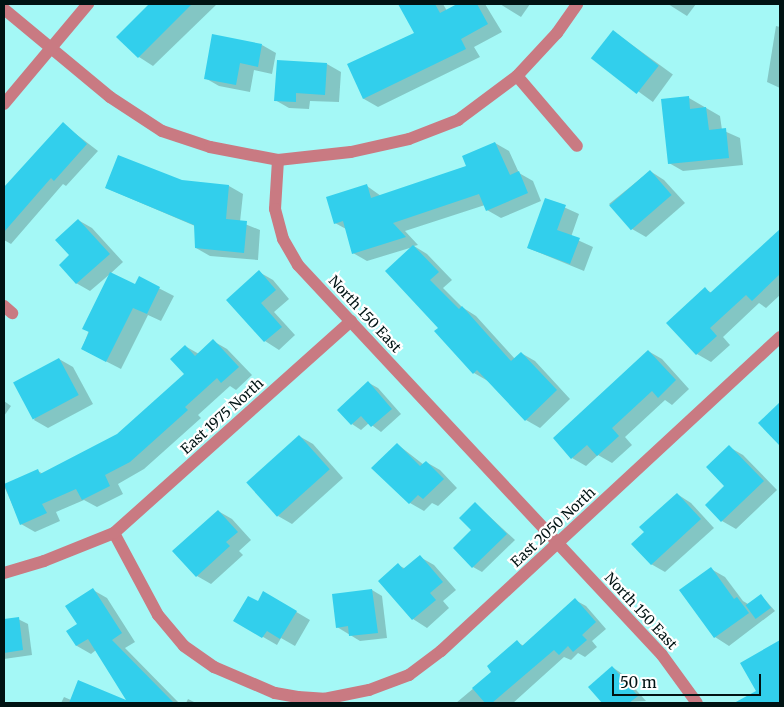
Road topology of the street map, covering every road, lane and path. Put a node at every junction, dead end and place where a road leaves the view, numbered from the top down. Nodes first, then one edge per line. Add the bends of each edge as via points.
1 (88, 4) edge
2 (577, 4) edge
3 (4, 9) edge
4 (52, 48) junction
5 (517, 76) junction
6 (4, 104) edge
7 (577, 146) dead end
8 (278, 160) junction
9 (350, 321) junction
10 (780, 337) edge
11 (114, 533) junction
12 (558, 543) junction
13 (4, 572) edge
14 (697, 703) edge

1 - 4 street
2 - 5 street via 557,33
3 - 4 street
4 - 6 street
4 - 8 street via 110,97 162,131 210,147
5 - 7 street
5 - 8 street via 458,120 409,139 351,152
8 - 9 street, North 150 East via 275,209 283,239 298,265
9 - 11 street, East 1975 North
9 - 12 street, North 150 East
10 - 12 street, East 2050 North
11 - 12 street, East 2050 North via 158,615 184,646 214,667 275,693 324,699 369,690 409,675 441,651
11 - 13 street via 44,561
12 - 14 street, North 150 East via 662,655

